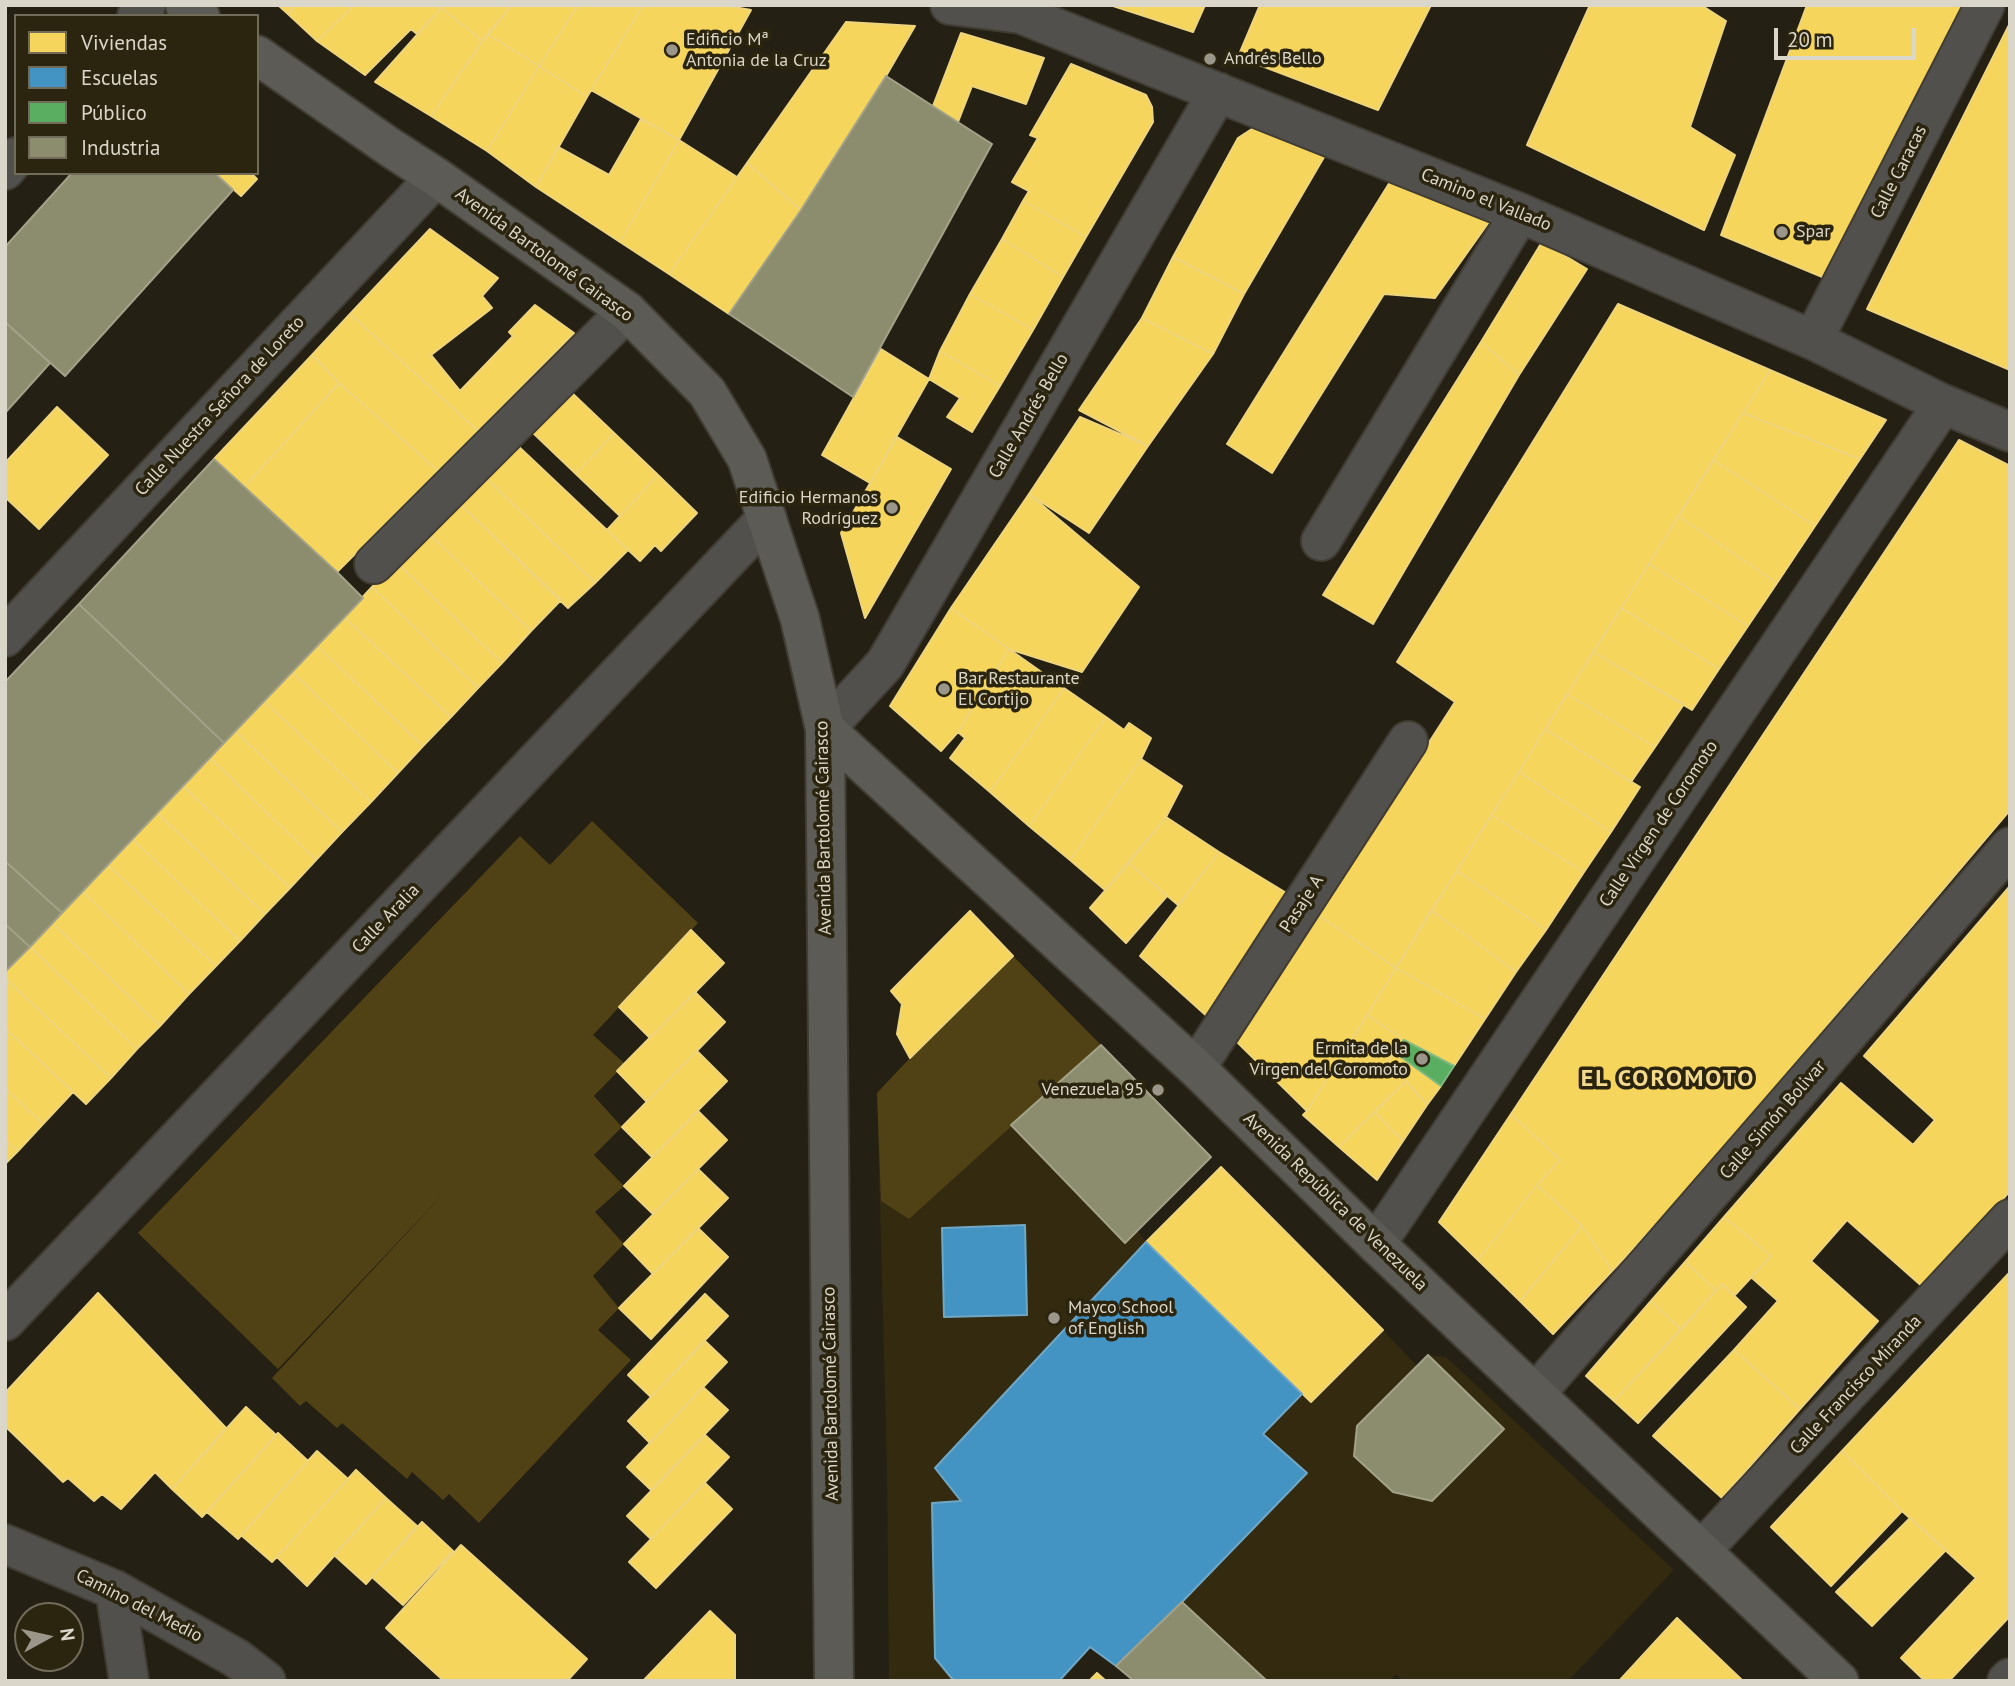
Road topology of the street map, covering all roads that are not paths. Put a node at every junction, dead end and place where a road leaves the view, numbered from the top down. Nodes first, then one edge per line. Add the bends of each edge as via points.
1 (950, 5) edge
2 (1985, 5) edge
3 (259, 56) edge
4 (1218, 92) junction
5 (436, 177) junction
6 (1520, 213) junction
7 (627, 311) junction
8 (1813, 340) junction
9 (1943, 404) junction
10 (2010, 432) edge
11 (767, 518) junction
12 (1321, 541) dead end
13 (374, 564) dead end
14 (5, 636) edge
15 (825, 729) junction
16 (1408, 741) dead end
17 (2010, 847) edge
18 (1196, 1068) junction
19 (2010, 1219) edge
20 (1376, 1244) junction
21 (5, 1321) edge
22 (1536, 1393) junction
23 (5, 1544) edge
24 (1701, 1551) junction
25 (115, 1590) junction
26 (130, 1681) edge
27 (266, 1681) edge
28 (834, 1681) edge
29 (1839, 1681) edge

1 - 4 street, Camino el Vallado via 1021,14
2 - 8 street, Calle Caracas
3 - 5 street, Avenida Bartolomé Cairasco
4 - 6 street, Camino el Vallado
4 - 15 street, Calle Andrés Bello via 885,664
5 - 7 street, Avenida Bartolomé Cairasco
5 - 14 street, Calle Nuestra Señora de Loreto
6 - 8 street, Camino el Vallado
6 - 12 street
7 - 11 street, Avenida Bartolomé Cairasco via 707,392 747,459
7 - 13 street
8 - 9 street, Camino el Vallado
9 - 10 street, Camino el Vallado
9 - 20 street, Calle Virgen de Coromoto
11 - 15 street, Avenida Bartolomé Cairasco via 800,619
11 - 21 street, Calle Aralia
15 - 18 street, Avenida República de Venezuela
15 - 28 street, Avenida Bartolomé Cairasco
16 - 18 street, Pasaje A
17 - 22 street, Calle Simón Bolivar
18 - 20 street, Avenida República de Venezuela
19 - 24 street, Calle Francisco Miranda
20 - 22 street, Avenida República de Venezuela
22 - 24 street, Avenida República de Venezuela
23 - 25 street, Camino del Medio
24 - 29 street, Avenida República de Venezuela
25 - 26 street
25 - 27 street, Camino del Medio via 236,1658

